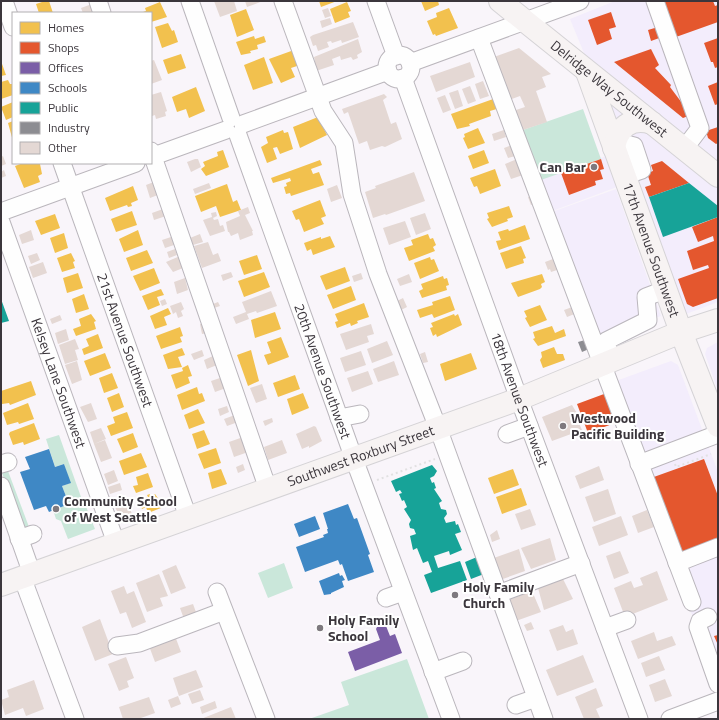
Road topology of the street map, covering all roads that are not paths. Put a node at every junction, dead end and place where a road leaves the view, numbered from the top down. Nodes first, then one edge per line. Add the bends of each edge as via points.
1 (4, 1) edge
2 (98, 1) edge
3 (190, 1) edge
4 (283, 1) edge
5 (376, 1) edge
6 (500, 1) edge
7 (655, 1) edge
8 (569, 3) edge
9 (102, 12) edge
10 (525, 21) junction
11 (12, 24) edge
12 (480, 38) junction
13 (399, 67) junction
14 (587, 72) junction
15 (317, 97) junction
16 (652, 123) junction
17 (234, 127) junction
18 (614, 148) junction
19 (684, 149) junction
20 (152, 155) edge
21 (62, 164) edge
22 (133, 164) edge
23 (716, 170) edge
24 (71, 187) junction
25 (1, 212) edge
26 (1, 222) edge
27 (7, 257) edge
28 (667, 289) junction
29 (717, 322) edge
30 (681, 332) junction
31 (606, 364) junction
32 (519, 399) junction
33 (360, 414) dead end
34 (716, 416) edge
35 (340, 418) junction
36 (529, 426) junction
37 (438, 428) junction
38 (507, 434) dead end
39 (718, 434) edge
40 (354, 458) junction
41 (639, 464) junction
42 (1, 486) edge
43 (268, 489) junction
44 (188, 517) junction
45 (116, 543) junction
46 (718, 547) edge
47 (677, 563) junction
48 (581, 564) junction
49 (27, 575) junction
50 (1, 584) edge
51 (217, 592) dead end
52 (403, 592) junction
53 (498, 594) junction
54 (386, 598) dead end
55 (692, 602) dead end
56 (224, 612) junction
57 (627, 620) dead end
58 (605, 628) junction
59 (117, 646) dead end
60 (463, 661) dead end
61 (718, 661) edge
62 (433, 672) junction
63 (718, 684) edge
64 (536, 698) junction
65 (718, 701) edge
66 (516, 705) dead end
67 (75, 719) edge
68 (266, 719) edge
69 (451, 719) edge
70 (544, 719) edge
71 (639, 719) edge
72 (670, 719) edge

1 - 11 street
2 - 9 street
3 - 17 street, 20th Avenue Southwest
4 - 15 street
5 - 13 street, 18th Avenue Southwest
6 - 10 main road, Delridge Way Southwest
7 - 19 street via 700,128
8 - 10 street
10 - 12 street
10 - 14 main road, Delridge Way Southwest
12 - 13 street
12 - 31 street
13 - 15 street
13 - 32 street, 18th Avenue Southwest
14 - 16 main road, Delridge Way Southwest
14 - 18 main road, 17th Avenue Southwest
15 - 17 street
15 - 37 street via 344,143 352,194 376,267
16 - 18 main road via 639,120 627,124 618,134
16 - 19 main road, Delridge Way Southwest
17 - 20 street
17 - 35 street, 20th Avenue Southwest
18 - 28 main road, 17th Avenue Southwest
19 - 23 main road, Delridge Way Southwest
20 - 43 street
21 - 24 street, 21st Avenue Southwest
22 - 24 street
24 - 25 street
24 - 44 street, 21st Avenue Southwest
26 - 27 street, Kelsey Lane Southwest
27 - 45 street, Kelsey Lane Southwest
28 - 30 main road, 17th Avenue Southwest
28 - 31 street via 646,297 648,320 606,341
29 - 30 main road, Southwest Roxbury Street
30 - 31 main road, Southwest Roxbury Street
30 - 34 main road, 17th Avenue Southwest
31 - 32 main road, Southwest Roxbury Street
31 - 41 street via 617,392 623,437
32 - 36 street, 18th Avenue Southwest
32 - 37 main road, Southwest Roxbury Street
33 - 35 street
35 - 40 street, 20th Avenue Southwest
36 - 38 street
36 - 48 street, 18th Avenue Southwest via 551,463
37 - 40 main road, Southwest Roxbury Street
37 - 53 street via 457,470
39 - 41 street
40 - 43 main road, Southwest Roxbury Street
40 - 52 street, 20th Avenue Southwest
41 - 47 street
42 - 49 street via 26,536
43 - 44 main road, Southwest Roxbury Street
44 - 45 main road, Southwest Roxbury Street
45 - 49 main road, Southwest Roxbury Street
46 - 47 street
47 - 55 street
48 - 53 street
48 - 58 street, 18th Avenue Southwest
49 - 50 main road, Southwest Roxbury Street
49 - 67 street
51 - 56 street
52 - 54 street
52 - 62 street, 20th Avenue Southwest
53 - 64 street
56 - 59 street via 139,643
56 - 68 street
57 - 58 street
58 - 71 street, 18th Avenue Southwest
60 - 62 street
61 - 63 street via 705,625 708,617 700,621 698,627
62 - 69 street, 20th Avenue Southwest
64 - 66 street
64 - 70 street
65 - 72 street

